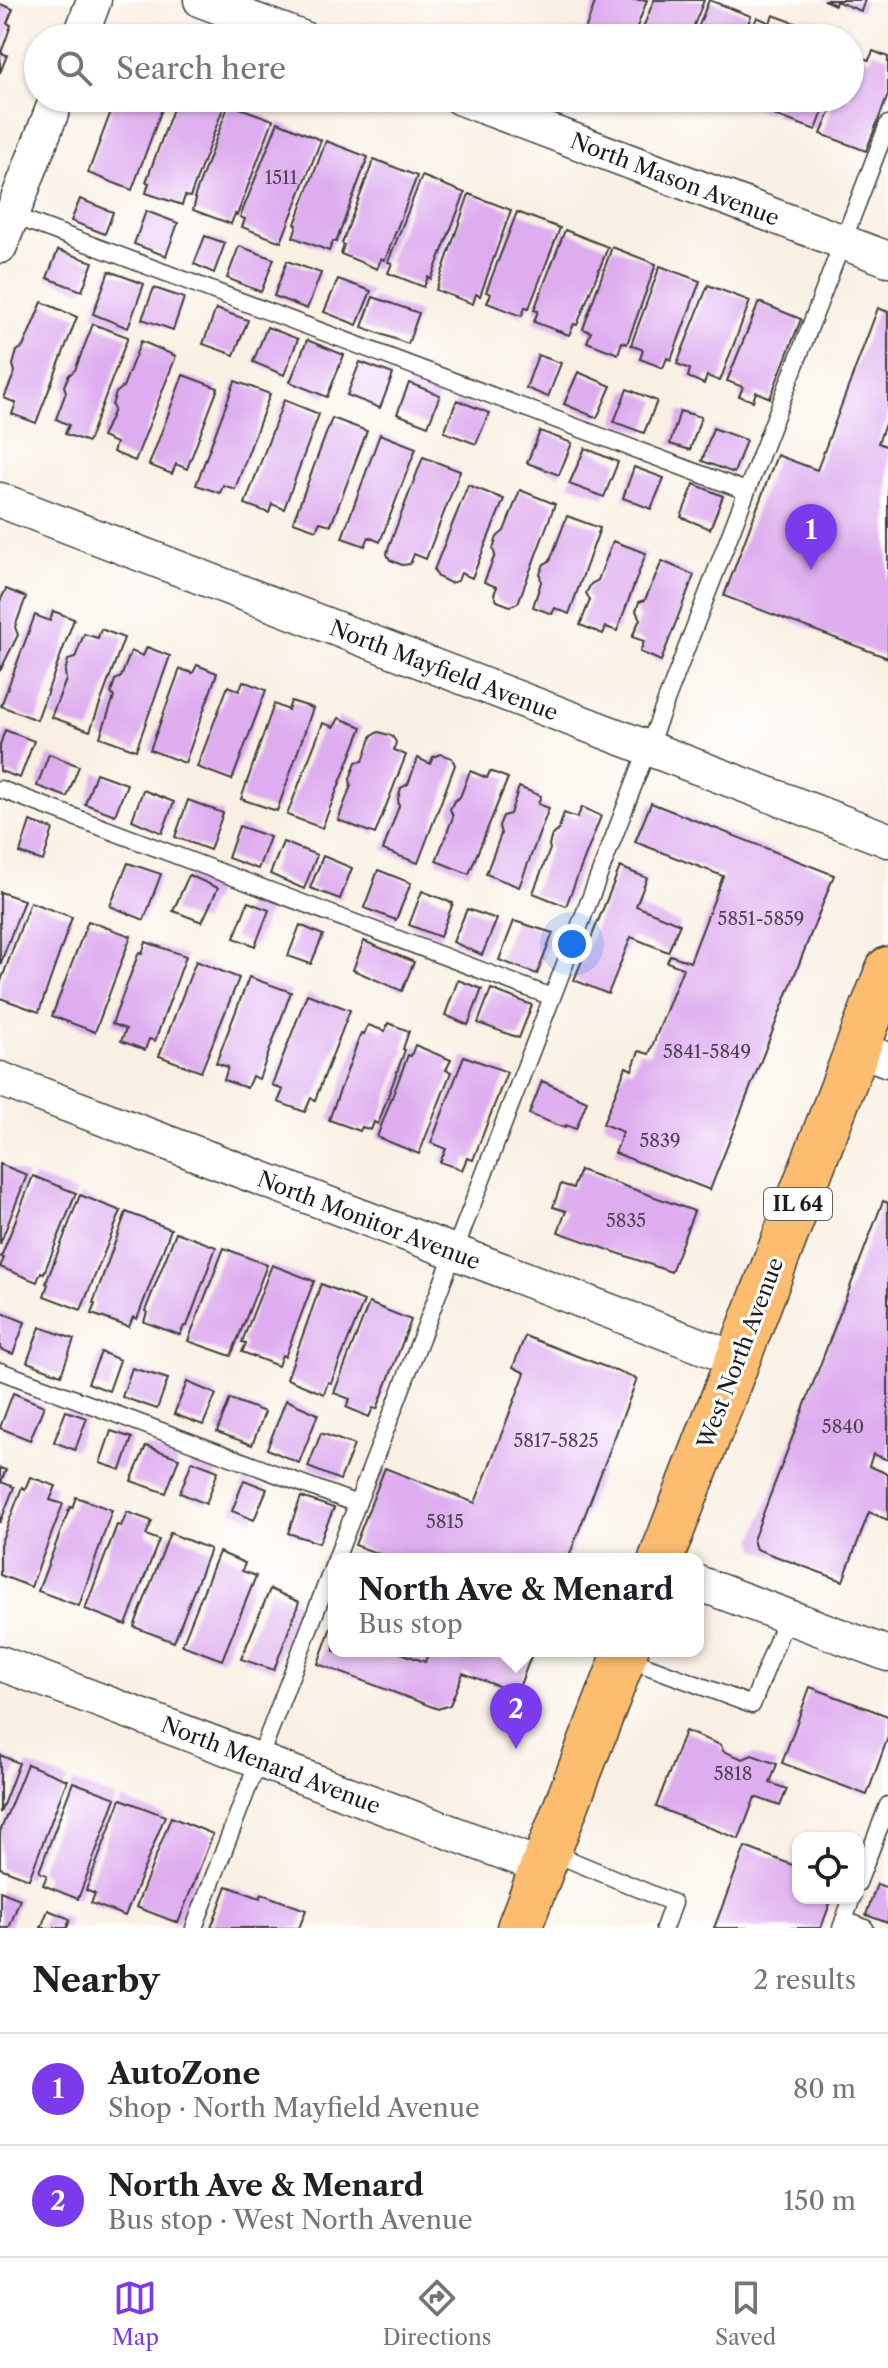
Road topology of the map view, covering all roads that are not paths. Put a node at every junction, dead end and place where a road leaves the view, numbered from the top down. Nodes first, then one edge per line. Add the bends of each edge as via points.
1 (94, 0) edge
2 (201, 0) edge
3 (85, 24) edge
4 (265, 24) edge
5 (51, 112) edge
6 (498, 112) edge
7 (888, 124) edge
8 (4, 224) edge
9 (842, 242) junction
10 (888, 259) edge
11 (746, 491) junction
12 (0, 500) edge
13 (648, 748) junction
14 (0, 789) edge
15 (888, 840) edge
16 (888, 969) edge
17 (552, 997) junction
18 (873, 1054) edge
19 (0, 1079) edge
20 (454, 1252) junction
21 (738, 1360) junction
22 (0, 1371) edge
23 (357, 1504) junction
24 (338, 1553) edge
25 (663, 1553) edge
26 (328, 1579) edge
27 (704, 1585) edge
28 (787, 1616) junction
29 (888, 1654) edge
30 (624, 1657) edge
31 (632, 1657) edge
32 (0, 1663) edge
33 (258, 1760) junction
34 (888, 1805) edge
35 (546, 1859) junction
36 (864, 1867) edge
37 (850, 1904) edge
38 (842, 1924) edge
39 (194, 1928) edge
40 (519, 1928) edge
41 (664, 1928) edge
42 (865, 1928) edge

1 - 3 street
2 - 4 street
5 - 8 street
6 - 9 street, North Mason Avenue
7 - 9 lane
8 - 11 lane
9 - 10 street, North Mason Avenue
9 - 11 lane
11 - 13 lane
12 - 13 street, North Mayfield Avenue
13 - 15 street, North Mayfield Avenue
13 - 17 lane
14 - 17 lane
16 - 18 main road, West North Avenue / IL 64
17 - 20 lane
18 - 21 main road, West North Avenue / IL 64
19 - 20 street, North Monitor Avenue
20 - 21 street, North Monitor Avenue
20 - 23 lane
21 - 25 main road, West North Avenue / IL 64
22 - 23 lane
23 - 24 lane
26 - 33 lane
27 - 28 street
28 - 29 street
28 - 31 lane via 752,1705
30 - 35 main road
32 - 33 street, North Menard Avenue
33 - 35 street, North Menard Avenue
33 - 39 lane
34 - 36 lane
35 - 40 main road
35 - 41 lane via 673,1903
37 - 38 lane
38 - 42 lane

